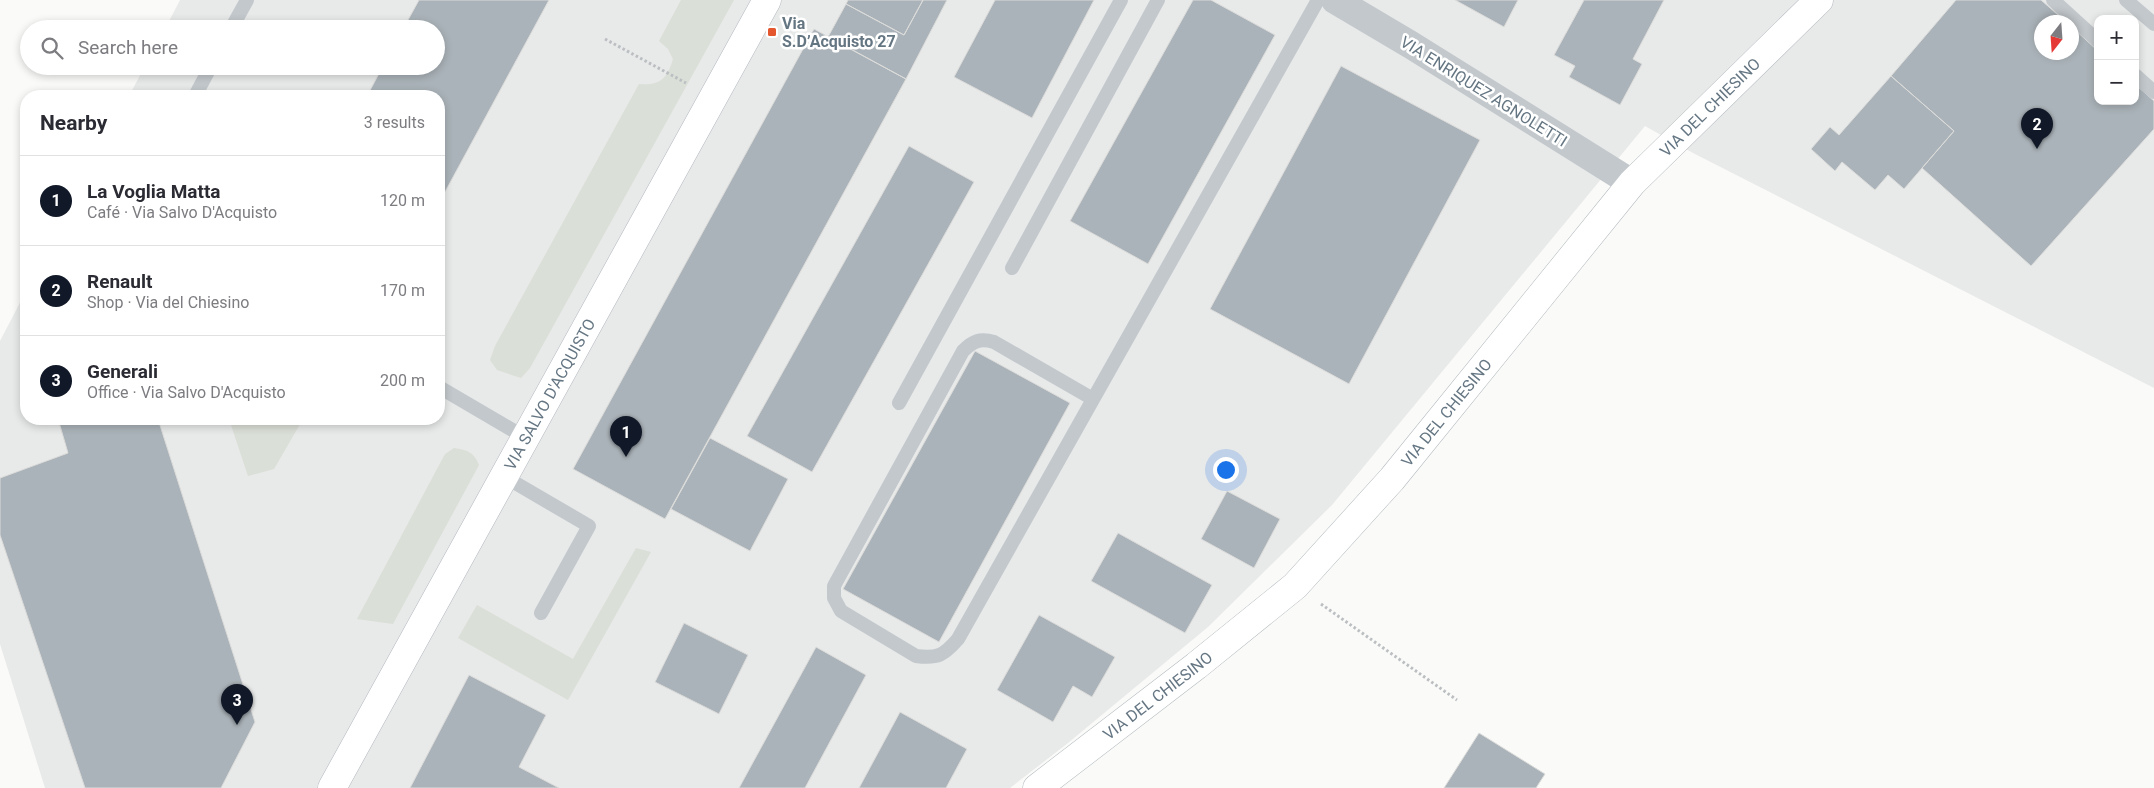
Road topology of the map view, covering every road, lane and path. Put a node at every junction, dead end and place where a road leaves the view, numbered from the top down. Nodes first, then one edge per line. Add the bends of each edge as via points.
1 (247, 0) edge
2 (767, 0) edge
3 (1121, 0) edge
4 (1158, 0) edge
5 (1318, 0) edge
6 (1335, 0) edge
7 (1819, 0) edge
8 (2053, 0) edge
9 (2126, 0) edge
10 (236, 20) edge
11 (2154, 24) edge
12 (2094, 37) edge
13 (605, 39) dead end
14 (206, 75) edge
15 (2139, 79) edge
16 (198, 90) edge
17 (2154, 92) edge
18 (713, 98) junction
19 (1632, 183) junction
20 (1012, 268) dead end
21 (445, 391) edge
22 (1093, 398) junction
23 (899, 403) dead end
24 (526, 438) junction
25 (504, 477) junction
26 (1295, 586) junction
27 (541, 612) dead end
28 (1457, 700) dead end
29 (332, 788) edge
30 (1037, 788) edge

1 - 10 lane
2 - 18 street, VIA SALVO D'ACQUISTO
3 - 23 lane
4 - 20 lane
5 - 22 lane
6 - 19 street, VIA ENRIQUEZ AGNOLETTI
7 - 19 street, VIA DEL CHIESINO
8 - 12 lane
9 - 11 lane
13 - 18 path
14 - 16 lane
15 - 17 lane
18 - 24 street, VIA SALVO D'ACQUISTO
19 - 26 street, VIA DEL CHIESINO via 1392,479
21 - 24 lane
22 - 22 lane via 994,342 983,339 972,342 963,351 834,586 834,598 842,611 916,656 946,653 958,639
24 - 25 street, VIA SALVO D'ACQUISTO
25 - 27 lane via 589,526
25 - 29 street, VIA SALVO D'ACQUISTO
26 - 28 path
26 - 30 street, VIA DEL CHIESINO

